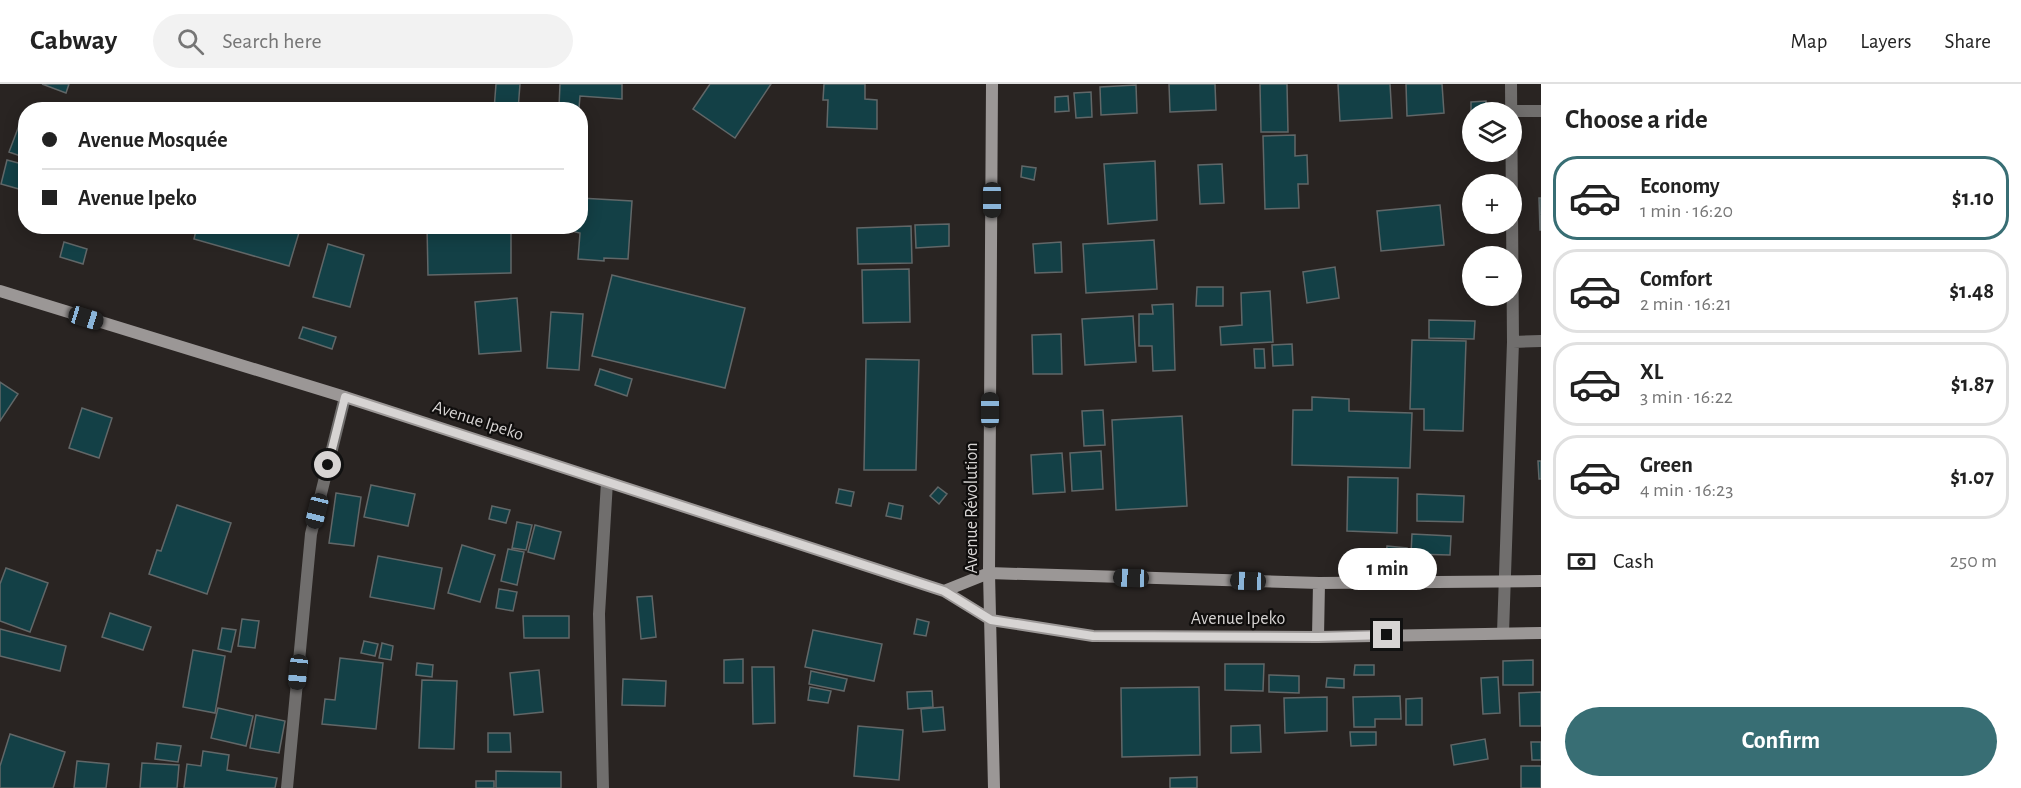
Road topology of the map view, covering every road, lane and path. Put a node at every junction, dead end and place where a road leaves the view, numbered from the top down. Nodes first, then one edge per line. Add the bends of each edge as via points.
1 (992, 84) edge
2 (1511, 84) edge
3 (1512, 102) edge
4 (1522, 111) edge
5 (1541, 111) edge
6 (1513, 162) edge
7 (0, 291) edge
8 (1541, 341) edge
9 (1513, 342) junction
10 (345, 397) junction
11 (607, 482) junction
12 (989, 573) junction
13 (1503, 580) junction
14 (1541, 580) edge
15 (1319, 583) junction
16 (944, 591) junction
17 (991, 620) junction
18 (1503, 633) junction
19 (1541, 633) edge
20 (1318, 637) junction
21 (287, 788) edge
22 (603, 788) edge
23 (994, 788) edge

1 - 12 street, Avenue Révolution
2 - 3 street
4 - 5 street
6 - 9 street
7 - 10 street, Avenue Ipeko
8 - 9 street
9 - 13 street
10 - 11 street, Avenue Ipeko
10 - 21 street via 311,534
11 - 16 street, Avenue Ipeko
11 - 22 street via 599,614
12 - 15 street, Avenue Ipeko
12 - 16 street, Avenue Ipeko
12 - 17 street, Avenue Révolution
13 - 14 street, Avenue Ipeko
13 - 15 street, Avenue Ipeko
13 - 18 street
15 - 20 street
16 - 17 street, Avenue Ipeko
17 - 20 street, Avenue Ipeko via 1093,636
17 - 23 street, Avenue Révolution
18 - 19 street, Avenue Ipeko
18 - 20 street, Avenue Ipeko

